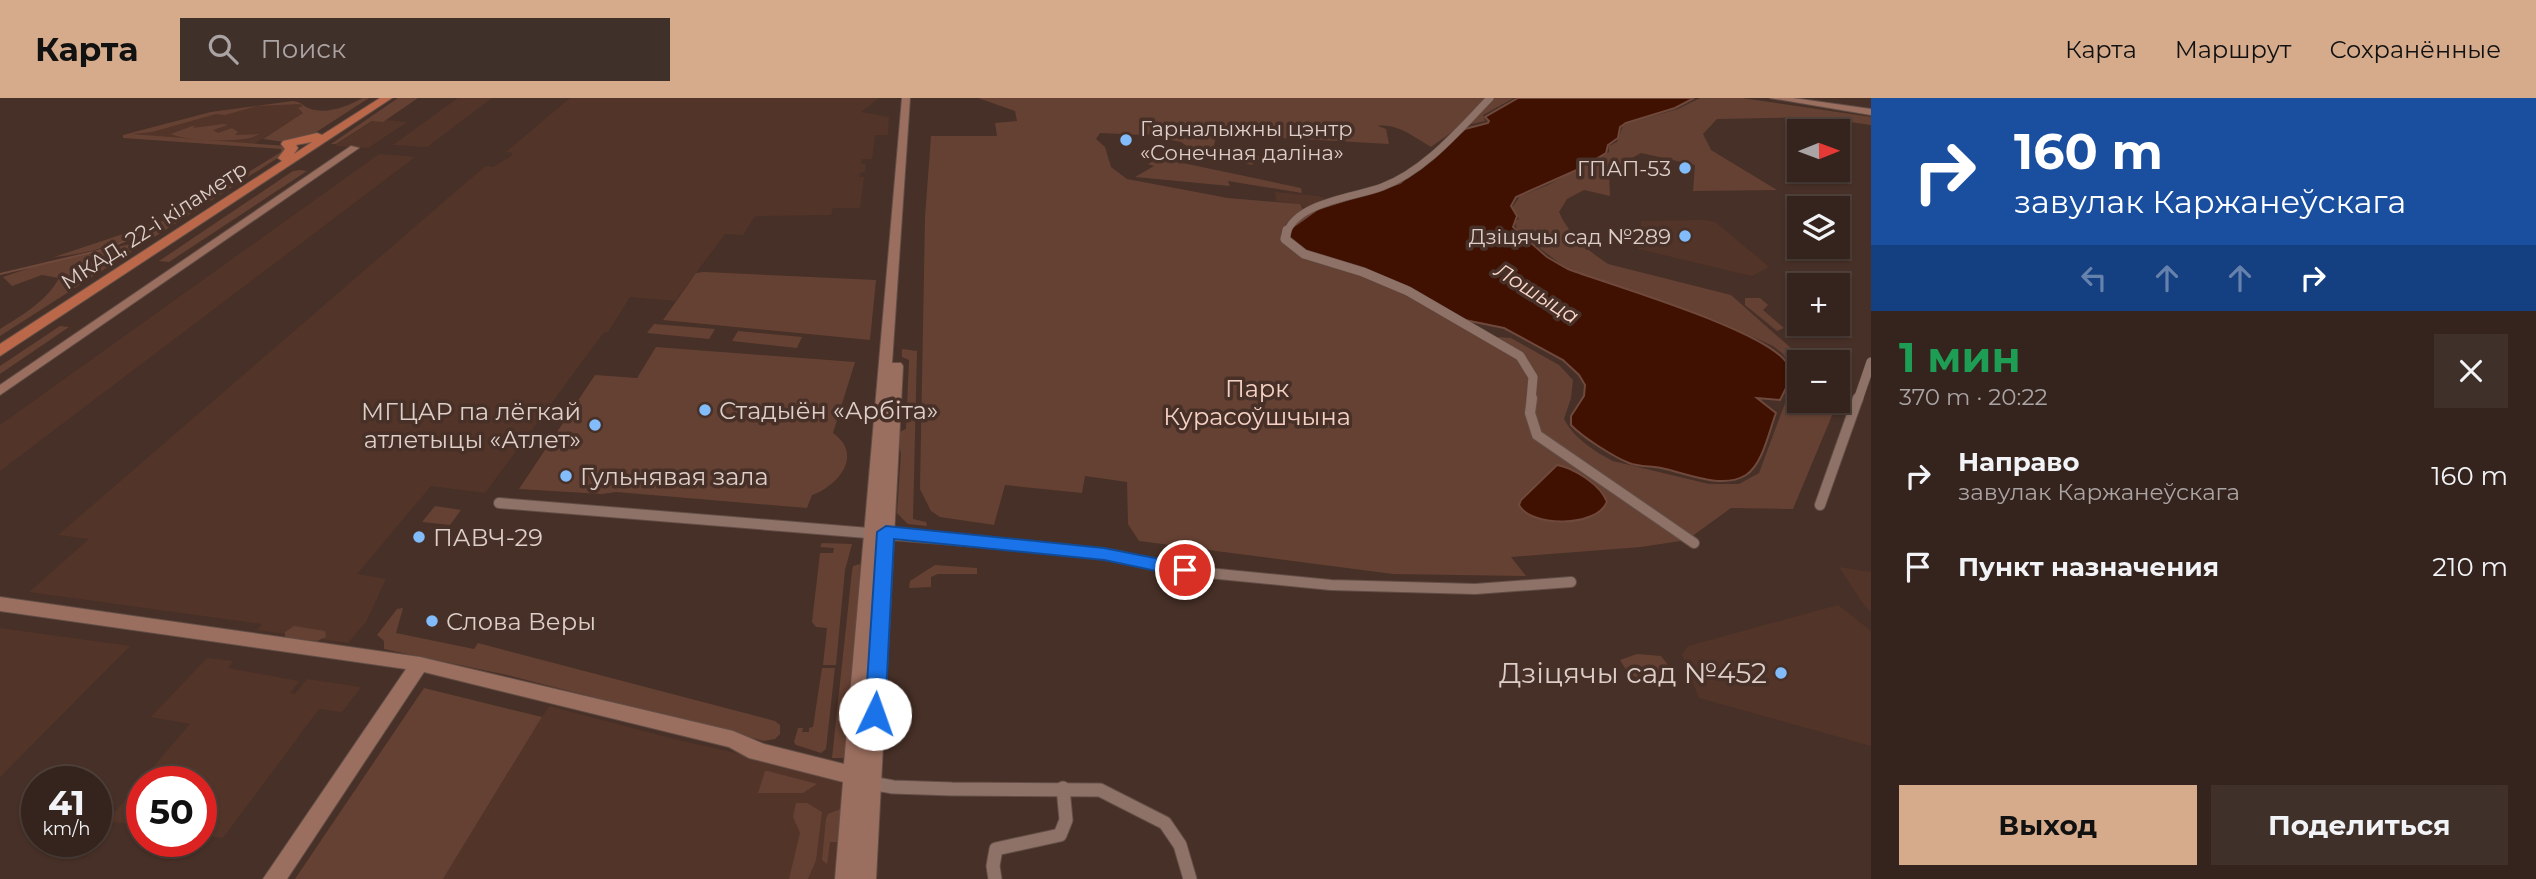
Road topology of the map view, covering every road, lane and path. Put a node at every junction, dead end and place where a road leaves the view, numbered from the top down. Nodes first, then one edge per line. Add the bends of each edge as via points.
1 (377, 98) edge
2 (387, 98) edge
3 (906, 98) edge
4 (913, 98) edge
5 (1490, 98) edge
6 (1774, 98) edge
7 (1792, 98) edge
8 (1871, 111) edge
9 (907, 134) junction
10 (326, 138) junction
11 (0, 340) edge
12 (0, 351) edge
13 (1871, 362) edge
14 (0, 391) edge
15 (499, 503) dead end
16 (1820, 505) dead end
17 (879, 532) junction
18 (1694, 543) dead end
19 (1571, 582) dead end
20 (0, 604) edge
21 (420, 664) junction
22 (863, 780) junction
23 (1063, 789) junction
24 (274, 879) edge
25 (846, 879) edge
26 (865, 879) edge
27 (995, 879) edge
28 (1190, 879) edge

1 - 10 highway
2 - 10 highway
3 - 9 main road
4 - 9 main road
5 - 18 street via 1411,173 1307,212 1290,223 1285,239 1304,254 1408,291 1520,356 1532,372 1528,416 1536,435
6 - 8 main road
7 - 8 main road
9 - 17 main road
10 - 11 highway, МКАД, 22-і кіламетр via 285,158
10 - 12 highway, МКАД, 22-і кіламетр
10 - 14 main road via 354,148
13 - 16 street
15 - 17 street
17 - 19 street via 1104,554 1185,570 1371,588 1502,589
17 - 22 main road
20 - 21 main road
21 - 22 main road via 543,702 827,767
21 - 24 main road
22 - 23 street via 893,787
22 - 25 main road
22 - 26 main road
23 - 27 street via 1066,820 1060,835 1052,840 1010,842 996,849
23 - 28 street via 1100,790 1165,823 1180,845

